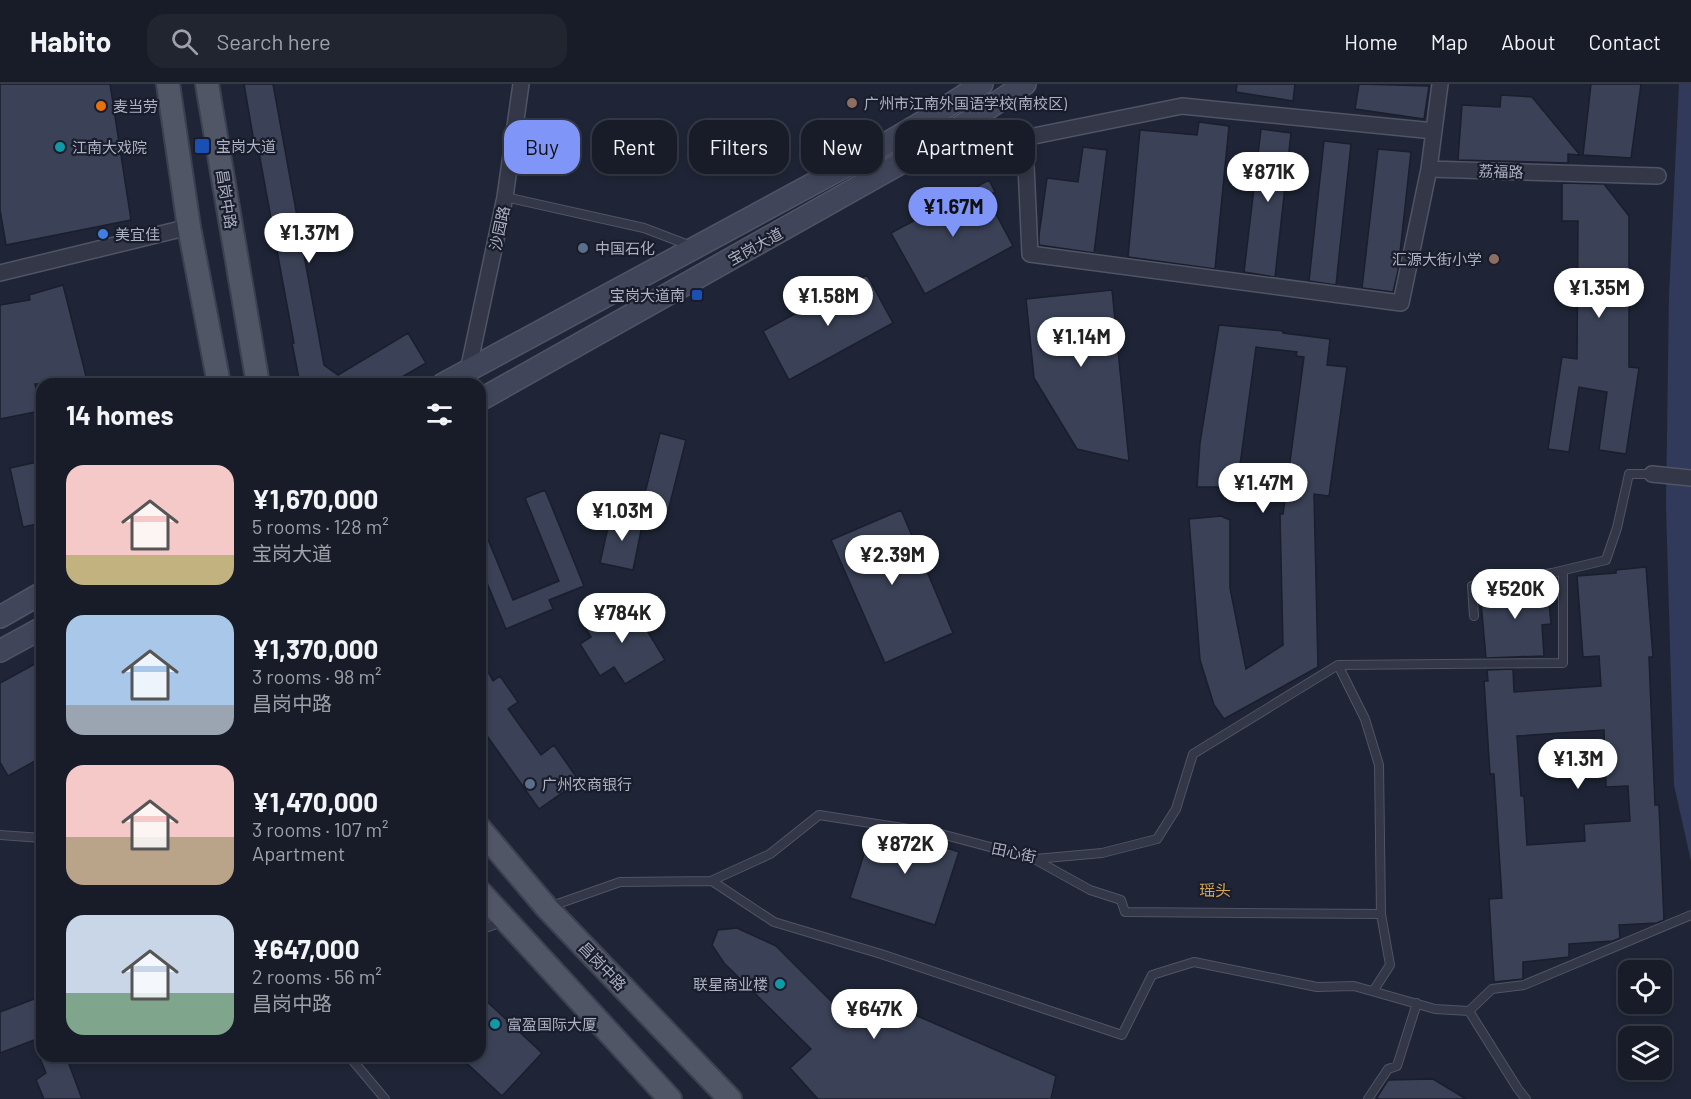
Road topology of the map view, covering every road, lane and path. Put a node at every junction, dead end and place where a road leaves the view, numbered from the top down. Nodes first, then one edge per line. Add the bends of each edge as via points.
1 (168, 84) edge
2 (207, 84) edge
3 (521, 84) edge
4 (982, 84) edge
5 (1025, 84) edge
6 (1440, 84) edge
7 (976, 117) junction
8 (980, 120) edge
9 (1434, 131) junction
10 (1035, 136) edge
11 (1430, 169) junction
12 (1026, 174) edge
13 (1658, 176) dead end
14 (505, 197) junction
15 (189, 227) junction
16 (695, 247) junction
17 (0, 273) edge
18 (468, 371) junction
19 (218, 378) edge
20 (257, 378) edge
21 (455, 378) edge
22 (486, 397) edge
23 (1652, 474) joint
24 (1691, 478) edge
25 (1563, 571) junction
26 (36, 596) edge
27 (0, 616) edge
28 (1474, 616) dead end
29 (36, 631) edge
30 (0, 651) edge
31 (1338, 665) junction
32 (0, 835) edge
33 (486, 836) edge
34 (36, 838) edge
35 (1035, 859) junction
36 (712, 880) junction
37 (486, 898) edge
38 (546, 908) junction
39 (1381, 914) junction
40 (1691, 915) edge
41 (506, 920) junction
42 (486, 928) edge
43 (1374, 990) junction
44 (1418, 1003) junction
45 (1469, 1011) junction
46 (354, 1062) edge
47 (385, 1099) edge
48 (670, 1099) edge
49 (730, 1099) edge
50 (1368, 1099) edge
51 (1526, 1099) edge

1 - 15 main road
2 - 20 main road, 昌岗中路
3 - 14 street, 沙园路
4 - 16 main road, 宝岗大道 via 880,147
5 - 7 main road, 宝岗大道
6 - 9 street
7 - 8 street
7 - 22 main road, 宝岗大道
9 - 10 street via 1182,105
9 - 11 street
11 - 12 street via 1401,303 1030,254
11 - 13 street, 荔福路
14 - 16 lane via 644,228
14 - 18 street, 沙园路
15 - 17 street
15 - 19 main road
16 - 18 main road, 宝岗大道
18 - 21 main road, 宝岗大道
23 - 24 street
23 - 25 lane via 1629,474 1606,560
25 - 28 lane via 1472,586
25 - 31 lane via 1563,663
26 - 27 main road
29 - 30 main road
31 - 35 lane, 田心街 via 1193,754 1176,809 1156,839 1102,853
31 - 39 lane via 1365,719 1379,765
32 - 34 lane
33 - 38 main road, 昌岗中路
35 - 36 lane, 田心街 via 941,834 819,815 770,854
35 - 39 lane via 1090,890 1120,900 1125,912
36 - 38 lane, 田心街 via 620,882
36 - 43 lane via 774,922 1122,1035 1152,975 1194,962 1317,987
37 - 41 main road
38 - 49 main road, 昌岗中路
39 - 43 lane via 1390,965
40 - 45 lane via 1524,985 1492,989
41 - 42 lane
41 - 48 main road
43 - 44 lane
44 - 45 lane via 1435,1009
44 - 50 lane via 1396,1066 1388,1069
45 - 51 lane
46 - 47 lane

